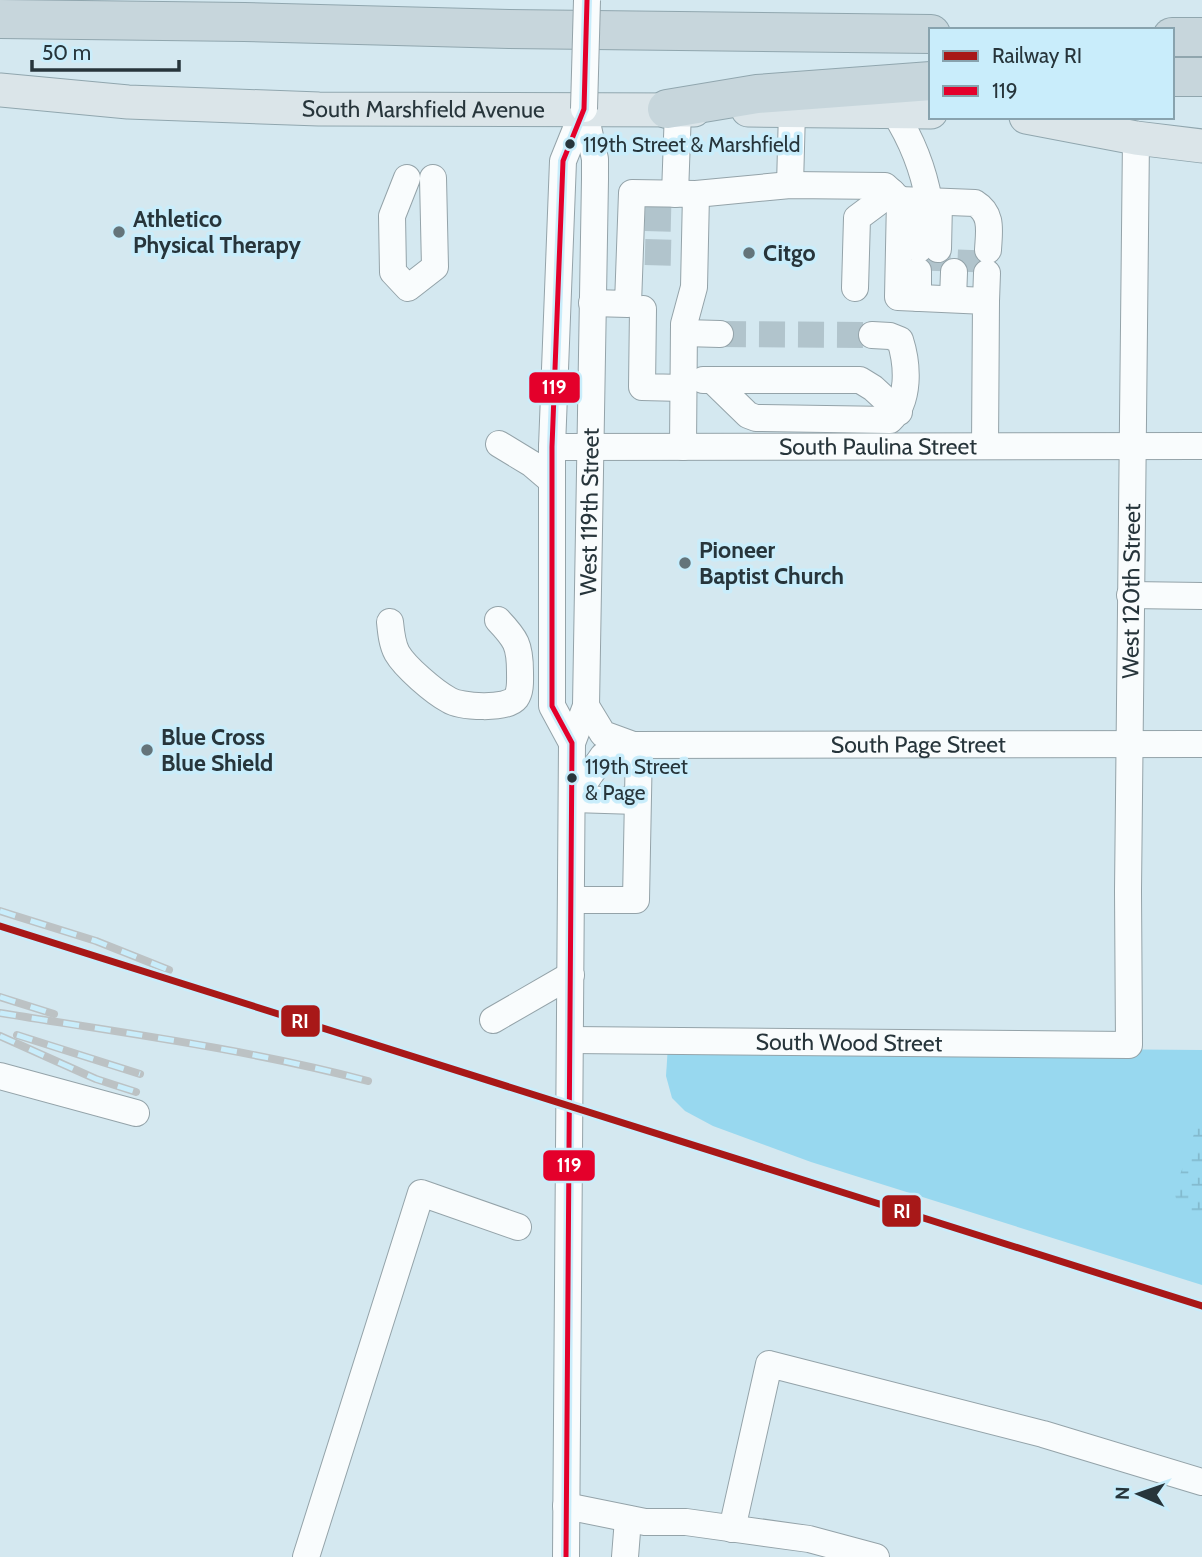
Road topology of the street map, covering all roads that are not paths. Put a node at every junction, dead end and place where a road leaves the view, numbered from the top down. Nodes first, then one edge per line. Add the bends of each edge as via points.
1 (587, 0) edge
2 (0, 19) edge
3 (929, 34) edge
4 (1174, 37) edge
5 (1202, 37) edge
6 (1174, 77) edge
7 (1202, 77) edge
8 (929, 80) edge
9 (0, 90) edge
10 (584, 109) junction
11 (673, 110) junction
12 (792, 111) junction
13 (894, 111) junction
14 (929, 112) edge
15 (1036, 119) edge
16 (1136, 138) junction
17 (1202, 146) edge
18 (420, 178) joint
19 (790, 185) junction
20 (930, 200) junction
21 (688, 206) junction
22 (954, 261) junction
23 (855, 288) dead end
24 (952, 299) junction
25 (592, 303) junction
26 (636, 307) junction
27 (684, 328) junction
28 (720, 334) tunnel mouth
29 (872, 335) tunnel mouth
30 (712, 380) junction
31 (683, 384) junction
32 (899, 412) junction
33 (499, 444) dead end
34 (985, 446) junction
35 (1131, 446) junction
36 (1202, 446) edge
37 (552, 447) junction
38 (589, 447) junction
39 (683, 447) junction
40 (552, 481) junction
41 (1130, 595) junction
42 (1202, 596) edge
43 (498, 620) dead end
44 (390, 622) dead end
45 (586, 706) junction
46 (572, 743) junction
47 (1130, 744) junction
48 (1202, 744) edge
49 (636, 745) junction
50 (573, 799) junction
51 (638, 801) junction
52 (572, 900) junction
53 (571, 975) junction
54 (493, 1020) dead end
55 (571, 1040) junction
56 (1129, 1045) joint
57 (0, 1076) edge
58 (136, 1113) dead end
59 (518, 1227) dead end
60 (1202, 1482) edge
61 (566, 1506) junction
62 (628, 1519) junction
63 (732, 1529) junction
64 (306, 1557) edge
65 (566, 1557) edge
66 (625, 1557) edge
67 (876, 1557) edge

1 - 10 street, West 119th Street, bridge
2 - 3 highway
4 - 5 highway
6 - 7 highway
8 - 11 highway via 757,94
9 - 10 main road, South Marshfield Avenue via 128,102 319,109
10 - 11 main road, South Marshfield Avenue
10 - 25 street, West 119th Street via 595,159
10 - 37 street, West 119th Street via 563,161
11 - 12 main road, South Marshfield Avenue
11 - 21 street
12 - 13 main road, South Marshfield Avenue
12 - 19 street
13 - 14 main road, South Marshfield Avenue
13 - 20 street via 924,171
15 - 16 main road
16 - 17 main road
16 - 35 street, West 120th Street
18 - 18 street via 392,216 393,272 412,291 435,267
19 - 20 street via 885,186
19 - 21 street
20 - 22 street
20 - 22 street via 985,209 989,219
20 - 23 street via 857,218
20 - 24 street via 898,297
21 - 26 street via 632,193 638,218
21 - 27 street via 694,287
22 - 24 street
22 - 24 street
24 - 34 street
25 - 26 street
25 - 38 street, West 119th Street
26 - 27 street
26 - 31 street via 642,387
27 - 28 street
27 - 31 street
29 - 32 street via 900,340 905,354 904,398
30 - 31 street
30 - 32 street via 860,380
30 - 32 street via 755,418 890,421
31 - 39 street
33 - 40 street
34 - 35 street, South Paulina Street
34 - 39 street, South Paulina Street
35 - 36 street, South Paulina Street
35 - 41 street, West 120th Street
37 - 38 street, South Paulina Street
37 - 40 street, West 119th Street
38 - 39 street, South Paulina Street
38 - 45 street, West 119th Street
40 - 46 street, West 119th Street via 552,706
41 - 42 street
41 - 47 street, West 120th Street
43 - 44 street via 517,642 520,654 518,692 509,704 501,705 458,704 440,694 398,654
45 - 46 street, West 119th Street
45 - 49 street, South Page Street via 603,734
46 - 50 street, West 119th Street
47 - 48 street, South Page Street
47 - 49 street, South Page Street
47 - 56 street, West 120th Street
49 - 50 street, South Page Street via 603,756
49 - 51 street
50 - 51 street
50 - 52 street, West 119th Street
51 - 52 street via 636,900
52 - 53 street, West 119th Street
53 - 54 street
53 - 55 street, West 119th Street
55 - 56 street, South Wood Street
55 - 61 street, West 119th Street
57 - 58 street
59 - 64 street via 421,1194
60 - 63 street via 1043,1434 769,1364
61 - 62 street
61 - 65 street, West 119th Street
62 - 63 street
62 - 66 street
63 - 67 street via 809,1539

